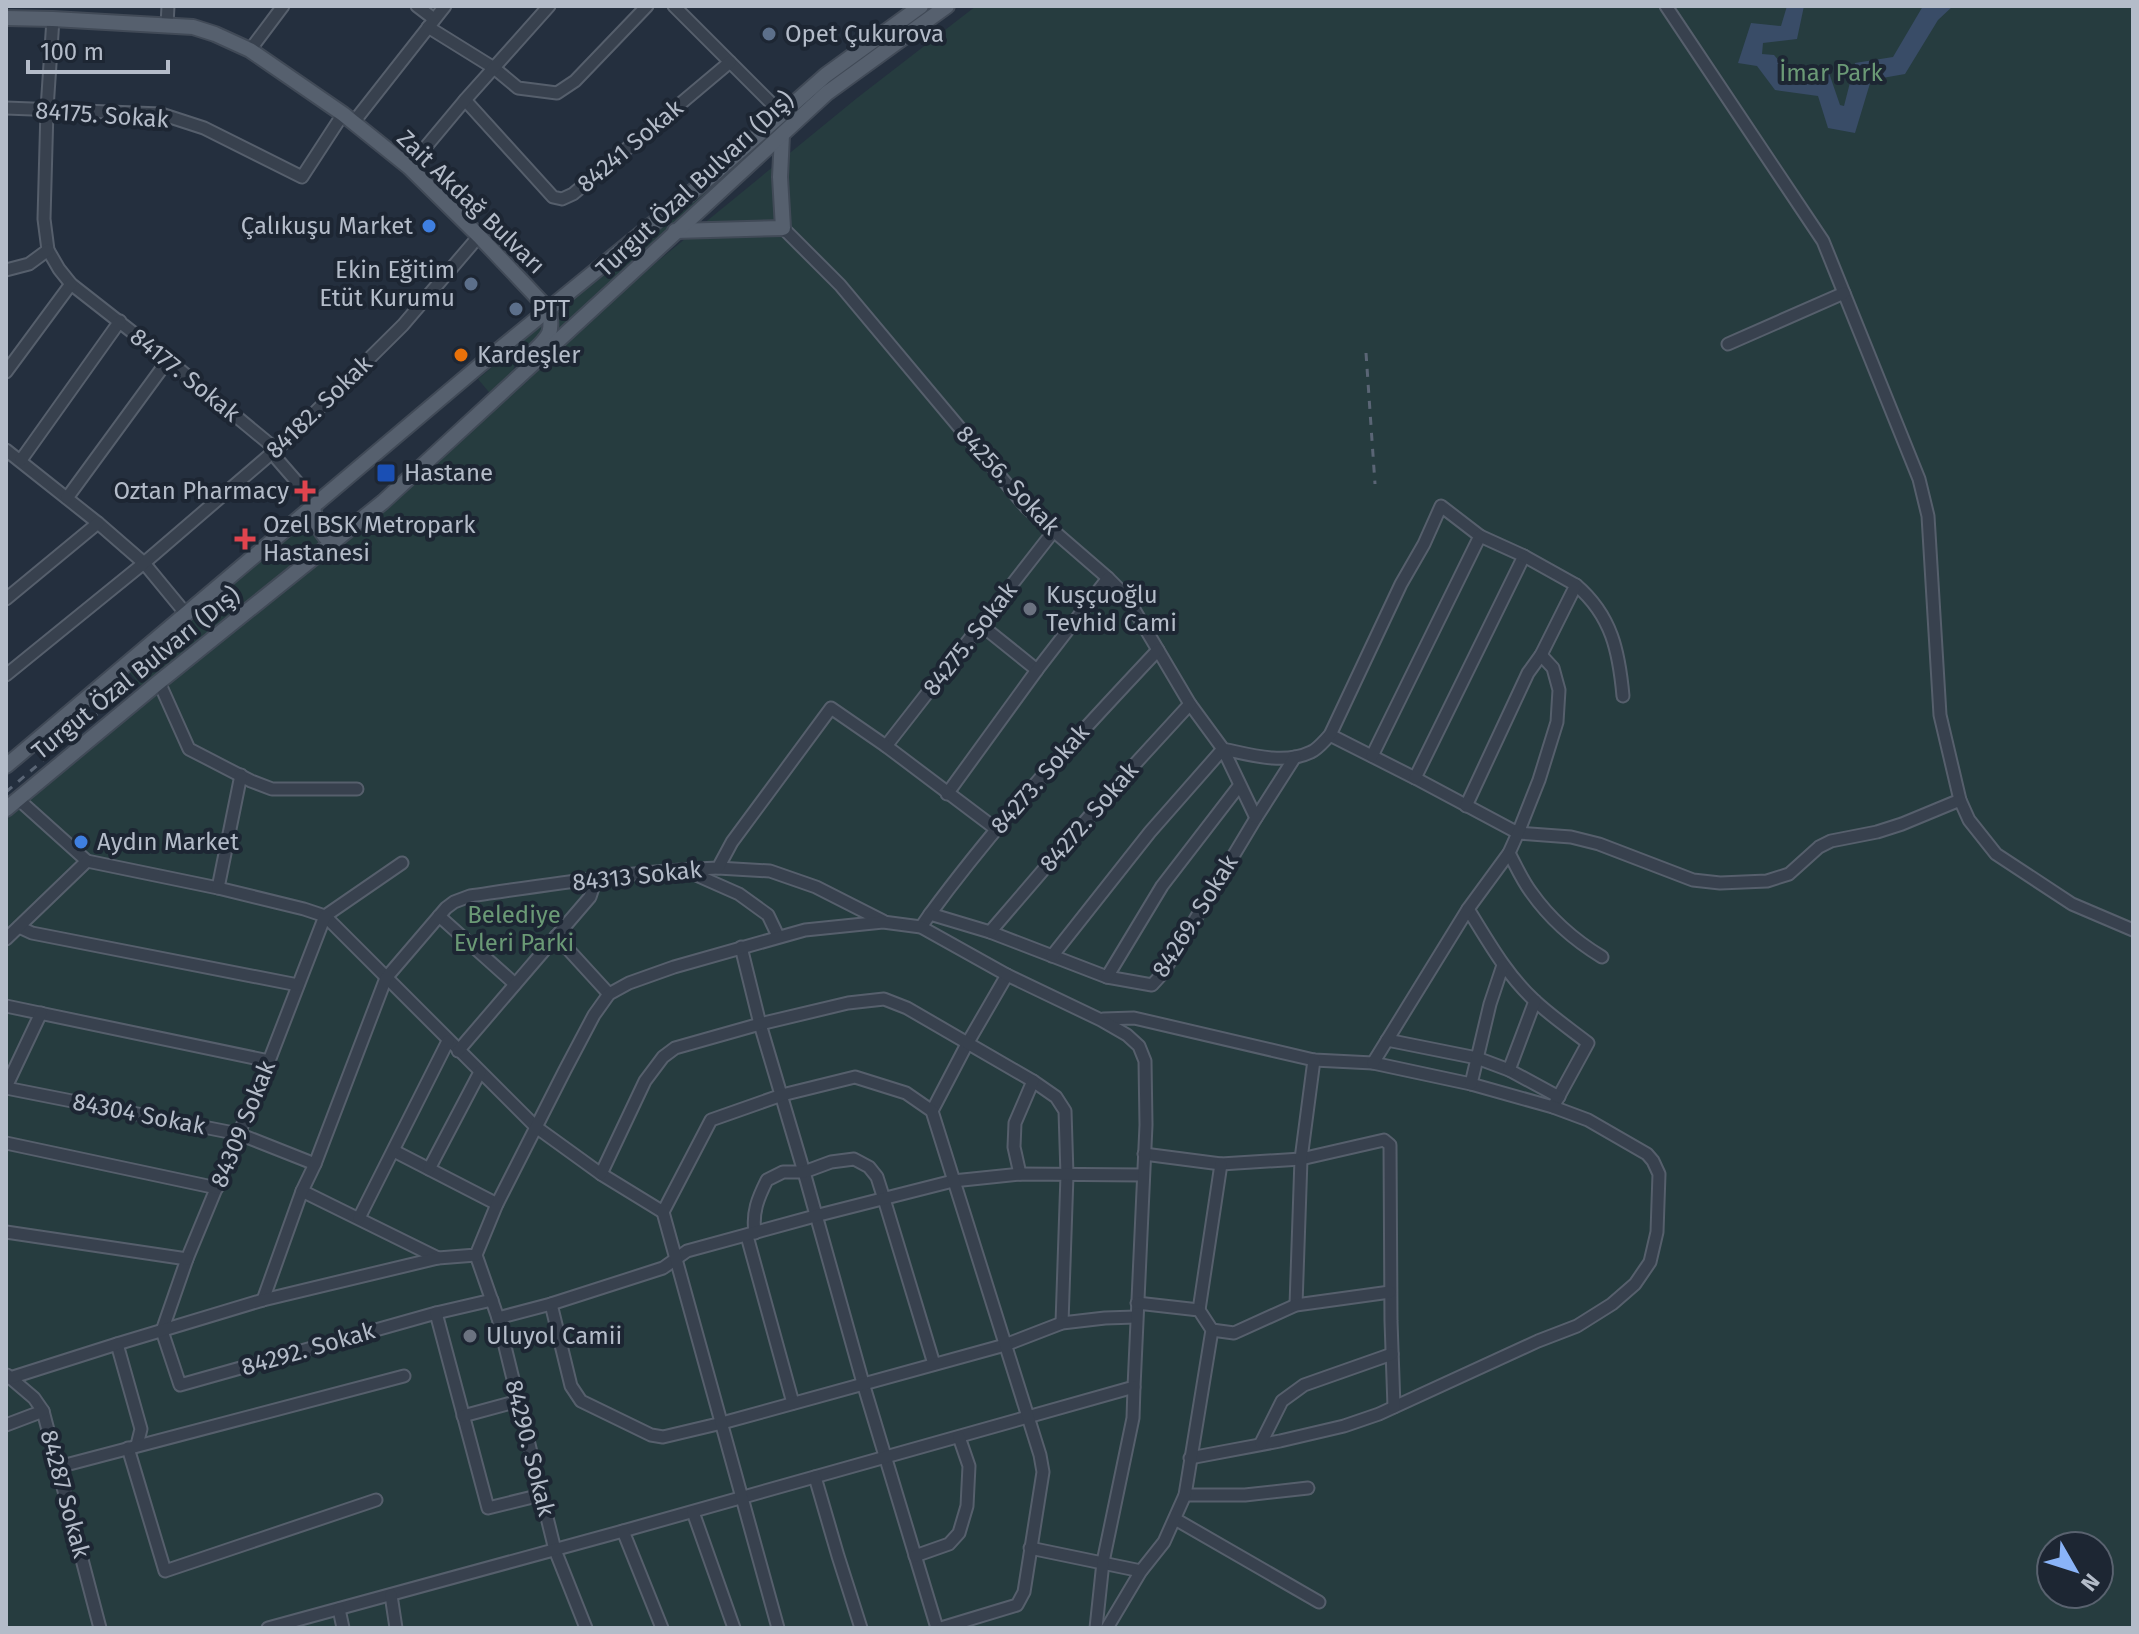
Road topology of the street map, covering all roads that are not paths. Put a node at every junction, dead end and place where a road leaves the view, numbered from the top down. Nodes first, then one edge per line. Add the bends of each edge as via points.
1 (168, 6) edge
2 (417, 6) edge
3 (445, 6) edge
4 (549, 6) edge
5 (647, 6) edge
6 (674, 6) edge
7 (921, 6) edge
8 (947, 6) edge
9 (1666, 6) edge
10 (277, 8) edge
11 (6, 18) edge
12 (53, 19) junction
13 (431, 23) junction
14 (167, 25) junction
15 (250, 50) junction
16 (730, 62) junction
17 (494, 68) junction
18 (465, 100) junction
19 (6, 108) edge
20 (47, 109) junction
21 (782, 114) junction
22 (348, 118) junction
23 (782, 135) junction
24 (409, 167) junction
25 (783, 228) junction
26 (675, 231) junction
27 (479, 236) junction
28 (48, 250) junction
29 (6, 270) edge
30 (71, 284) junction
31 (1844, 293) junction
32 (549, 310) junction
33 (120, 321) junction
34 (1728, 344) dead end
35 (168, 360) junction
36 (6, 372) edge
37 (503, 393) junction
38 (6, 450) edge
39 (274, 451) junction
40 (21, 460) junction
41 (67, 498) junction
42 (315, 506) junction
43 (98, 523) junction
44 (1053, 532) junction
45 (1480, 536) junction
46 (333, 543) junction
47 (1524, 556) junction
48 (144, 563) junction
49 (1108, 578) junction
50 (1576, 585) junction
51 (6, 599) edge
52 (186, 614) junction
53 (981, 625) junction
54 (1158, 650) junction
55 (1541, 655) junction
56 (1037, 670) junction
57 (6, 675) edge
58 (159, 682) junction
59 (1623, 696) dead end
60 (1190, 704) junction
61 (1330, 735) junction
62 (886, 746) junction
63 (1223, 749) junction
64 (1372, 756) junction
65 (1295, 757) junction
66 (6, 766) edge
67 (241, 775) junction
68 (1415, 778) junction
69 (1239, 786) junction
70 (357, 789) dead end
71 (947, 794) junction
72 (18, 799) junction
73 (1960, 800) junction
74 (1466, 806) junction
75 (6, 809) edge
76 (1256, 818) junction
77 (996, 829) junction
78 (1518, 833) junction
79 (1509, 853) junction
80 (87, 861) junction
81 (402, 863) dead end
82 (718, 868) junction
83 (683, 869) junction
84 (596, 879) junction
85 (218, 888) junction
86 (1468, 909) junction
87 (930, 914) junction
88 (325, 916) junction
89 (439, 916) junction
90 (883, 922) junction
91 (19, 927) junction
92 (921, 927) junction
93 (2133, 930) edge
94 (990, 932) junction
95 (556, 936) junction
96 (778, 936) junction
97 (6, 939) edge
98 (741, 947) junction
99 (1052, 956) junction
100 (1602, 957) dead end
101 (1503, 965) junction
102 (1007, 975) junction
103 (1107, 977) junction
104 (386, 978) junction
105 (515, 984) junction
106 (298, 985) junction
107 (609, 994) junction
108 (1535, 1001) junction
109 (6, 1006) edge
110 (41, 1013) junction
111 (1101, 1020) junction
112 (760, 1024) junction
113 (1387, 1040) junction
114 (448, 1041) junction
115 (967, 1044) junction
116 (458, 1051) junction
117 (1477, 1058) junction
118 (1314, 1060) junction
119 (269, 1061) junction
120 (1373, 1063) junction
121 (1509, 1070) junction
122 (480, 1072) junction
123 (1033, 1081) junction
124 (1471, 1084) junction
125 (6, 1087) edge
126 (782, 1095) junction
127 (1556, 1102) junction
128 (932, 1111) junction
129 (536, 1127) junction
130 (239, 1134) junction
131 (6, 1143) edge
132 (394, 1151) junction
133 (1144, 1154) junction
134 (1301, 1159) junction
135 (315, 1164) junction
136 (1221, 1164) junction
137 (429, 1169) junction
138 (804, 1172) junction
139 (601, 1174) junction
140 (1020, 1174) junction
141 (1067, 1175) junction
142 (1143, 1175) junction
143 (953, 1181) junction
144 (217, 1188) junction
145 (302, 1191) junction
146 (884, 1199) junction
147 (497, 1204) junction
148 (663, 1212) junction
149 (815, 1216) junction
150 (359, 1218) junction
151 (6, 1232) edge
152 (751, 1234) junction
153 (476, 1255) junction
154 (438, 1258) junction
155 (676, 1258) junction
156 (187, 1259) junction
157 (1390, 1292) junction
158 (263, 1300) junction
159 (492, 1300) junction
160 (1137, 1303) junction
161 (551, 1304) junction
162 (1296, 1305) junction
163 (1199, 1310) junction
164 (436, 1313) junction
165 (1136, 1317) junction
166 (498, 1318) junction
167 (1062, 1323) junction
168 (1212, 1330) junction
169 (162, 1331) junction
170 (117, 1344) junction
171 (1005, 1345) junction
172 (1392, 1354) junction
173 (934, 1364) junction
174 (8, 1376) edge
175 (404, 1376) dead end
176 (863, 1383) junction
177 (1134, 1387) junction
178 (518, 1401) junction
179 (793, 1403) junction
180 (1394, 1407) junction
181 (43, 1411) junction
182 (463, 1416) junction
183 (1030, 1418) junction
184 (722, 1423) junction
185 (6, 1425) edge
186 (959, 1437) junction
187 (1261, 1443) junction
188 (132, 1446) junction
189 (887, 1457) junction
190 (1190, 1458) junction
191 (58, 1467) junction
192 (815, 1477) junction
193 (1308, 1488) dead end
194 (541, 1495) junction
195 (1185, 1495) junction
196 (741, 1498) junction
197 (376, 1500) dead end
198 (693, 1512) junction
199 (1175, 1519) junction
200 (623, 1531) junction
201 (1030, 1548) junction
202 (555, 1550) junction
203 (915, 1556) junction
204 (1103, 1562) junction
205 (1141, 1571) junction
206 (391, 1595) junction
207 (1319, 1602) dead end
208 (339, 1609) junction
209 (100, 1628) edge
210 (268, 1628) edge
211 (343, 1628) edge
212 (396, 1628) edge
213 (586, 1628) edge
214 (662, 1628) edge
215 (734, 1628) edge
216 (778, 1628) edge
217 (861, 1628) edge
218 (939, 1628) edge
219 (1096, 1628) edge
220 (1107, 1628) edge

1 - 14 street
2 - 13 street
3 - 13 street
4 - 17 street
5 - 17 street via 557,93 518,88
6 - 16 street
7 - 21 main road, Turgut Özal Bulvarı (Dış)
8 - 23 main road, Turgut Özal Bulvarı (Dış) via 827,93
9 - 31 street via 1823,241
10 - 15 street
11 - 12 main road, Zait Akdağ Bulvarı
12 - 14 main road, Zait Akdağ Bulvarı
12 - 20 street, 84177. Sokak
13 - 17 street
13 - 22 street
14 - 15 main road, Zait Akdağ Bulvarı via 193,27
15 - 22 main road, Zait Akdağ Bulvarı
16 - 18 street, 84241 Sokak via 562,199 553,197
16 - 21 street
17 - 18 street
18 - 24 street
19 - 20 street, 84175. Sokak
20 - 22 street, 84175. Sokak via 161,114 204,128 302,177
20 - 28 street, 84177. Sokak
21 - 32 main road, Turgut Özal Bulvarı (Dış)
22 - 24 main road, Zait Akdağ Bulvarı
23 - 25 main road
23 - 26 main road, Turgut Özal Bulvarı (Dış)
24 - 27 main road, Zait Akdağ Bulvarı
25 - 26 main road
25 - 44 street, 84256. Sokak via 840,285 1026,507
26 - 37 main road, Turgut Özal Bulvarı (Dış)
27 - 32 main road, Zait Akdağ Bulvarı
27 - 39 street, 84182. Sokak via 403,325
28 - 29 street via 29,264
28 - 30 street, 84177. Sokak
30 - 33 street, 84177. Sokak
30 - 36 street
31 - 34 street
31 - 73 street via 1919,479 1928,516 1940,715
32 - 37 main road via 548,338 515,369
32 - 42 main road, Turgut Özal Bulvarı (Dış)
33 - 35 street, 84177. Sokak
33 - 40 street
35 - 39 street, 84177. Sokak
35 - 41 street
37 - 46 main road, Turgut Özal Bulvarı (Dış)
38 - 40 street
39 - 42 street, 84177. Sokak
39 - 48 street, 84182. Sokak
40 - 41 street
41 - 43 street
42 - 46 main road via 316,523
42 - 52 main road, Turgut Özal Bulvarı (Dış)
43 - 48 street
43 - 51 street
44 - 49 street, 84256. Sokak
44 - 53 street, 84275. Sokak
45 - 47 street
45 - 61 street via 1441,506
45 - 64 street
46 - 58 main road, Turgut Özal Bulvarı (Dış)
47 - 50 street
47 - 68 street
48 - 52 street
48 - 57 street, 84182. Sokak
49 - 54 street, 84256. Sokak via 1126,596
49 - 56 street
50 - 55 street
50 - 59 street via 1607,624 1619,659
52 - 66 main road, Turgut Özal Bulvarı (Dış)
53 - 56 street
53 - 62 street, 84275. Sokak
54 - 60 street, 84256. Sokak
54 - 77 street, 84273. Sokak
55 - 74 street
55 - 78 street via 1553,668 1559,690 1557,722
56 - 71 street
58 - 67 street via 189,749
58 - 72 main road, Turgut Özal Bulvarı (Dış)
60 - 63 street, 84256. Sokak
60 - 94 street, 84272. Sokak
61 - 64 street
61 - 65 street via 1314,751
62 - 71 street
62 - 82 street, 84313 Sokak via 831,708
63 - 65 street
63 - 69 street, 84256. Sokak
63 - 99 street
64 - 68 street
65 - 76 street, 84269. Sokak
67 - 70 street via 272,789
67 - 85 street
68 - 74 street
69 - 76 street, 84256. Sokak
69 - 103 street via 1162,886
71 - 77 street
72 - 75 main road, Turgut Özal Bulvarı (Dış)
72 - 80 street
73 - 78 street via 1877,832 1831,841 1789,874 1767,881 1693,880 1599,844
73 - 93 street via 1996,854 2072,904
74 - 78 street
76 - 103 street, 84269. Sokak via 1152,985
77 - 87 street, 84273. Sokak
78 - 79 street
79 - 86 street
79 - 100 street via 1530,891 1558,925
80 - 85 street
80 - 91 street
81 - 88 street
82 - 83 street, 84313 Sokak
82 - 90 street via 770,871 816,887
83 - 84 street, 84313 Sokak
83 - 96 street via 739,894 768,915
84 - 89 street, 84313 Sokak via 470,896
84 - 95 street via 590,897
85 - 88 street
86 - 101 street
86 - 113 street
87 - 92 street
87 - 94 street, 84269. Sokak
88 - 104 street
88 - 106 street, 84309 Sokak
89 - 104 street, 84313 Sokak
89 - 105 street
90 - 92 street
90 - 96 street
91 - 97 street
91 - 106 street
92 - 102 street
94 - 99 street, 84269. Sokak
95 - 105 street
95 - 107 street
96 - 98 street
98 - 107 street
98 - 112 street
99 - 103 street, 84269. Sokak
101 - 108 street
101 - 117 street
102 - 111 street
102 - 115 street
104 - 114 street
104 - 135 street, 84313 Sokak
105 - 116 street
106 - 119 street, 84309 Sokak
107 - 129 street
108 - 121 street
108 - 127 street via 1588,1043
109 - 110 street
110 - 119 street
110 - 125 street
111 - 118 street via 1134,1018
111 - 133 street via 1139,1046 1145,1061
112 - 115 street via 884,999
112 - 126 street
112 - 139 street via 675,1048 663,1057 645,1081
113 - 117 street
113 - 120 street
114 - 116 street
114 - 132 street
115 - 123 street
115 - 128 street
116 - 122 street
117 - 121 street
117 - 124 street
118 - 120 street
118 - 134 street
119 - 130 street, 84309 Sokak
120 - 124 street
121 - 127 street
122 - 129 street
122 - 137 street
123 - 140 street via 1015,1123
123 - 141 street via 1056,1097 1065,1111
124 - 127 street
125 - 130 street, 84304 Sokak
126 - 128 street via 855,1077 906,1093
126 - 138 street
126 - 148 street via 711,1120
127 - 180 street via 1653,1161 1660,1182 1650,1262 1635,1284 1577,1326
128 - 143 street
129 - 139 street
129 - 147 street
130 - 135 street, 84304 Sokak
130 - 144 street, 84309 Sokak
131 - 144 street
132 - 137 street
132 - 150 street
133 - 136 street
133 - 142 street
134 - 136 street
134 - 157 street via 1384,1140 1390,1145
134 - 162 street
135 - 145 street, 84313 Sokak
136 - 163 street
137 - 147 street
138 - 146 street via 854,1159 877,1177
138 - 149 street
138 - 152 street via 783,1172 767,1180
139 - 148 street
140 - 141 street
140 - 143 street
141 - 142 street
141 - 167 street
142 - 160 street
143 - 146 street
143 - 171 street
144 - 156 street, 84309 Sokak
145 - 150 street
145 - 158 street, 84313 Sokak
146 - 149 street
146 - 173 street
147 - 153 street
148 - 155 street
149 - 152 street
149 - 176 street
150 - 154 street
151 - 156 street
152 - 155 street
152 - 179 street
153 - 154 street
153 - 159 street, 84290. Sokak
154 - 158 street
155 - 161 street via 663,1268
155 - 184 street
156 - 169 street, 84309 Sokak
157 - 162 street
157 - 172 street
158 - 169 street
159 - 164 street, 84292. Sokak
159 - 166 street, 84290. Sokak
160 - 163 street
160 - 165 street
161 - 166 street
161 - 184 street via 571,1386 581,1401 657,1436
162 - 168 street via 1234,1333
163 - 168 street
164 - 169 street, 84292. Sokak via 180,1385
164 - 182 street
165 - 167 street
165 - 177 street
166 - 178 street, 84290. Sokak
167 - 171 street
168 - 190 street
169 - 170 street
170 - 174 street
170 - 188 street via 141,1429
171 - 173 street
171 - 183 street
172 - 180 street
172 - 187 street via 1304,1385 1282,1401
173 - 176 street
174 - 181 street, 84287 Sokak
175 - 188 street
176 - 179 street
176 - 189 street
177 - 183 street
177 - 204 street via 1133,1418
178 - 182 street
178 - 194 street, 84290. Sokak
179 - 184 street
180 - 187 street via 1344,1426
181 - 185 street
181 - 191 street, 84287 Sokak
182 - 194 street via 488,1508
183 - 186 street
183 - 201 street via 1043,1472
184 - 196 street
186 - 189 street
186 - 203 street via 969,1466 959,1533 949,1544
187 - 190 street
188 - 191 street
188 - 197 street via 165,1571
189 - 192 street
189 - 203 street
190 - 195 street
191 - 209 street, 84287 Sokak
192 - 196 street
192 - 217 street
193 - 195 street
194 - 202 street, 84290. Sokak
195 - 199 street
196 - 198 street
196 - 216 street
198 - 200 street
198 - 215 street
199 - 205 street
199 - 207 street
200 - 202 street
200 - 214 street
201 - 204 street
201 - 218 street via 1017,1605
202 - 206 street
202 - 213 street, 84290. Sokak
203 - 218 street
204 - 205 street
204 - 219 street
205 - 220 street
206 - 208 street
206 - 212 street
208 - 210 street
208 - 211 street

